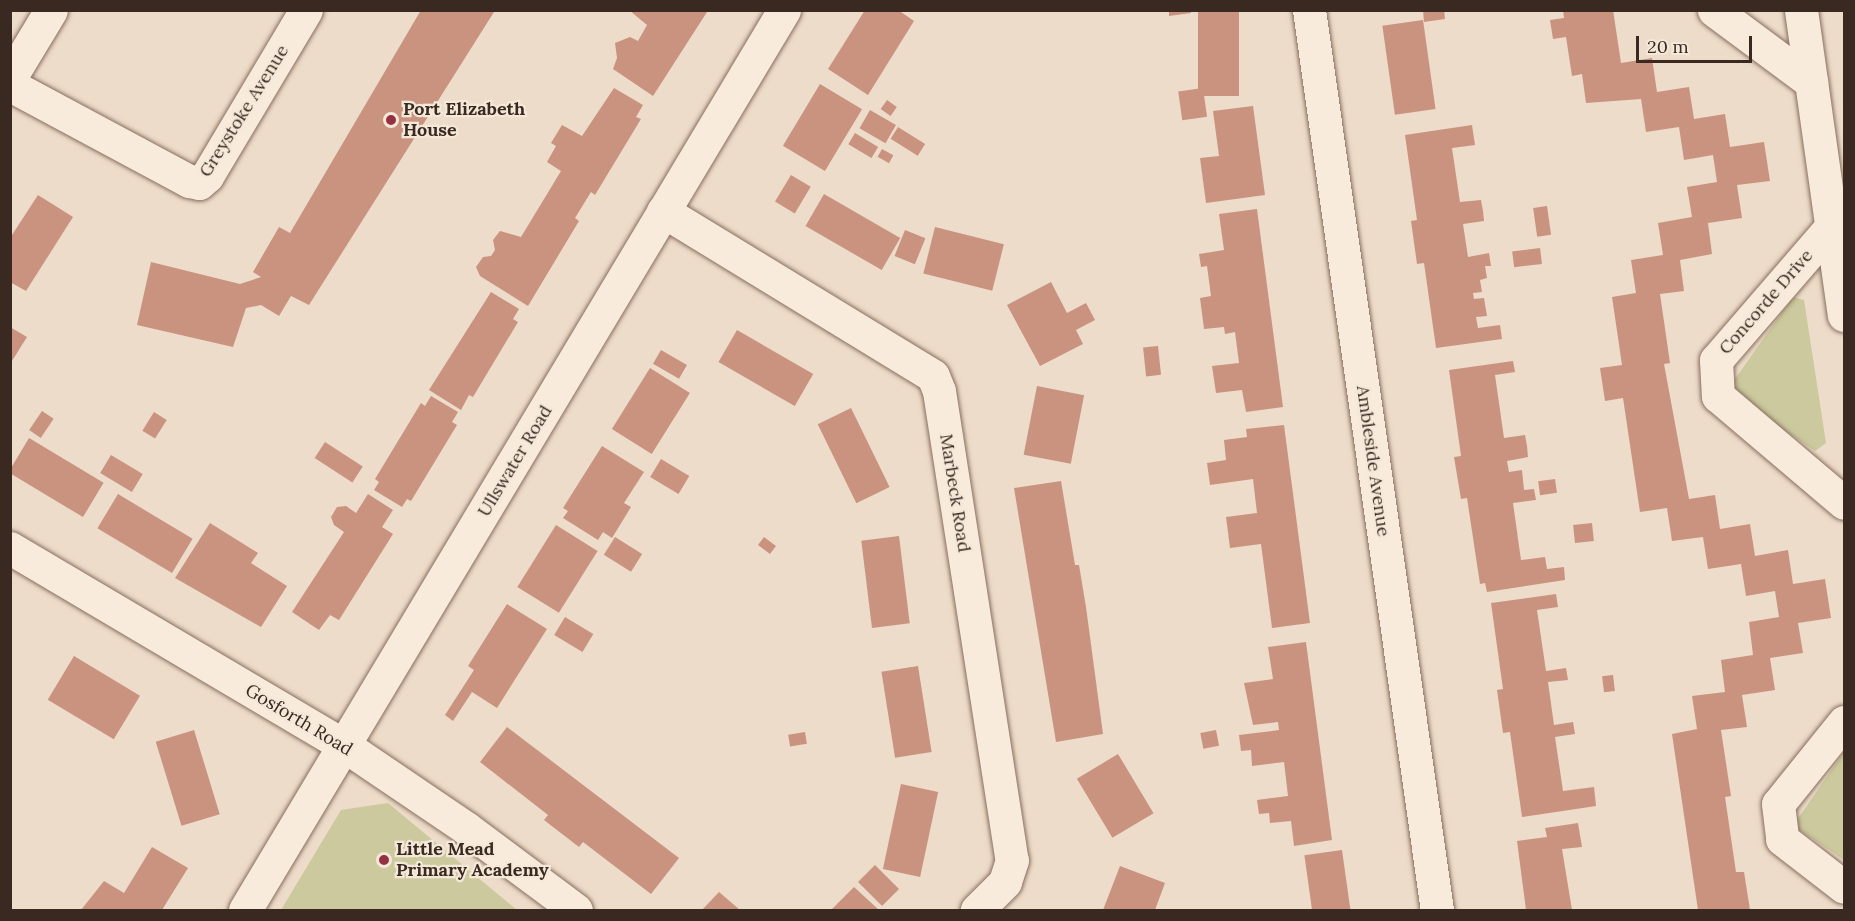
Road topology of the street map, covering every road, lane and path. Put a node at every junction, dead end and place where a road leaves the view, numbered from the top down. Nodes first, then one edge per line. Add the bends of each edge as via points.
1 (51, 10) edge
2 (306, 10) edge
3 (784, 10) edge
4 (1309, 10) edge
5 (1714, 10) edge
6 (1801, 10) edge
7 (10, 78) edge
8 (1811, 82) junction
9 (10, 85) edge
10 (663, 212) junction
11 (1831, 227) junction
12 (1845, 315) edge
13 (1845, 503) edge
14 (10, 548) edge
15 (1845, 722) edge
16 (345, 746) junction
17 (1845, 886) edge
18 (245, 910) edge
19 (576, 910) edge
20 (977, 910) edge
21 (1437, 910) edge

1 - 7 street
2 - 9 street, Greystoke Avenue via 207,176 199,183
3 - 10 street, Ullswater Road
4 - 21 street, Ambleside Avenue
5 - 8 street
6 - 8 street, Concorde Drive
8 - 11 street, Concorde Drive
10 - 16 street, Ullswater Road
10 - 20 street, Marbeck Road via 933,376 939,391 1012,860 1005,882
11 - 12 street, Concorde Drive
11 - 13 street, Concorde Drive via 1716,360 1718,396
14 - 16 street, Gosforth Road
15 - 17 street via 1778,804 1782,839
16 - 18 street, Ullswater Road
16 - 19 street, Gosforth Road

